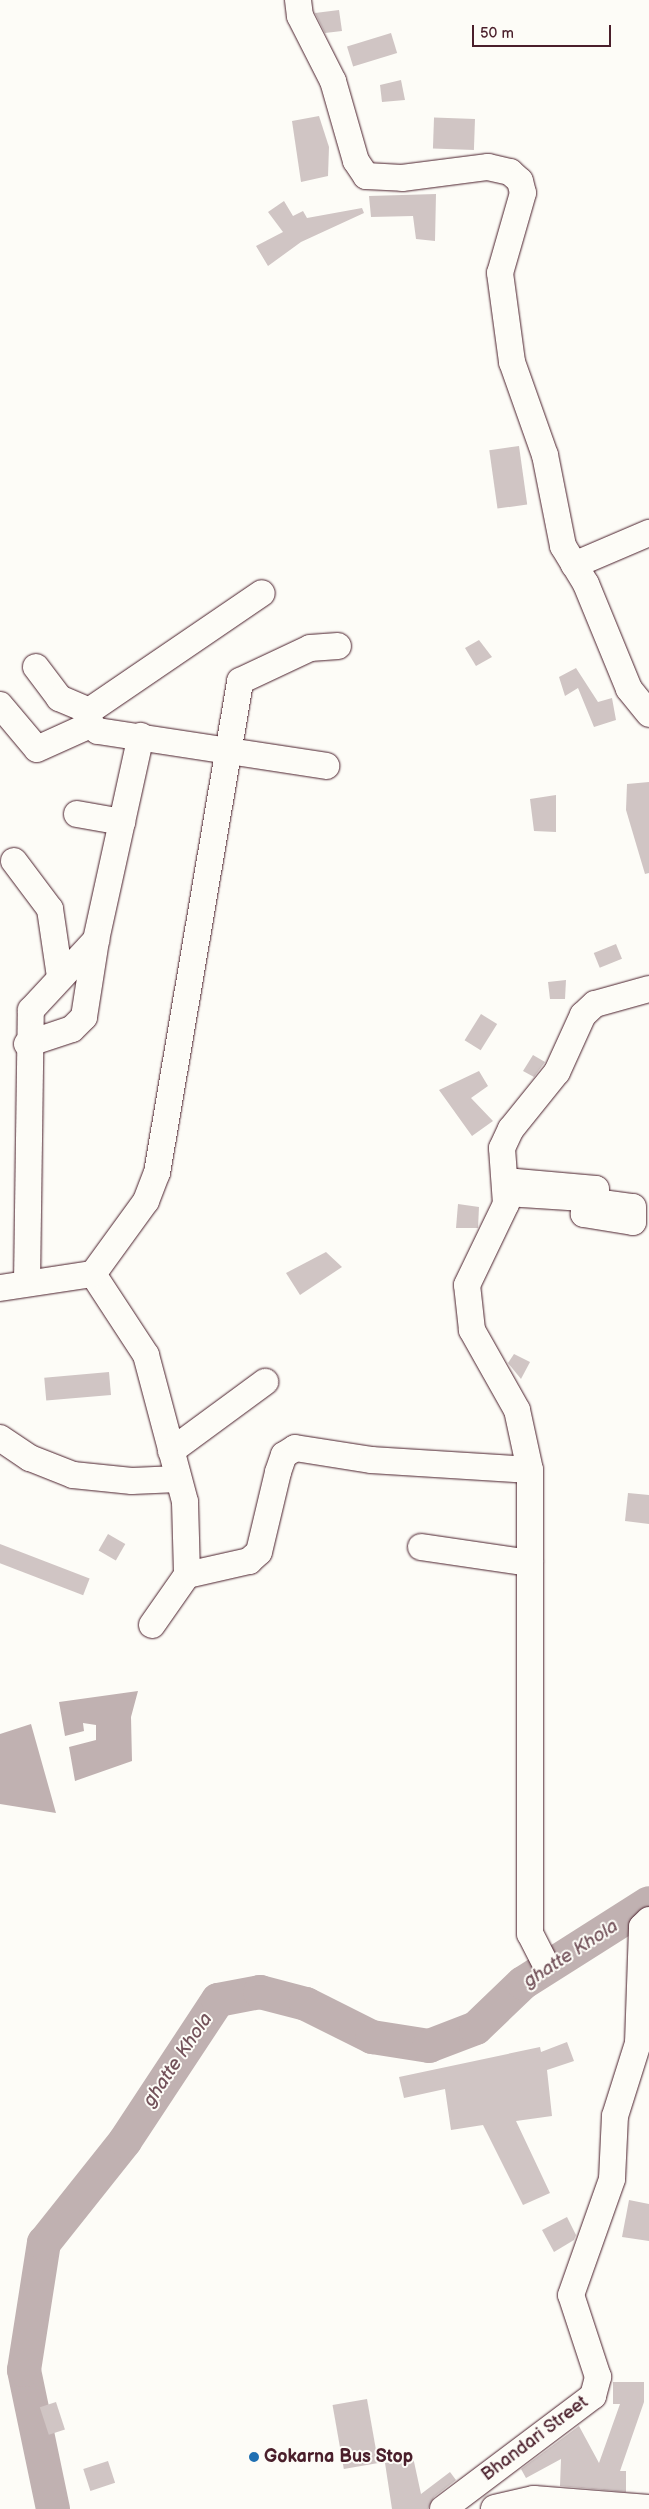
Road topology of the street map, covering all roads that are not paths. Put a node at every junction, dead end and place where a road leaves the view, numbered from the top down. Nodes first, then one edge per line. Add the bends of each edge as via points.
1 (298, 0) edge
2 (649, 533) edge
3 (574, 565) junction
4 (262, 593) dead end
5 (338, 646) dead end
6 (36, 667) dead end
7 (0, 706) edge
8 (649, 714) edge
9 (90, 718) junction
10 (141, 736) junction
11 (229, 748) junction
12 (326, 766) dead end
13 (78, 814) dead end
14 (122, 822) junction
15 (14, 861) dead end
16 (96, 940) junction
17 (60, 977) junction
18 (649, 989) edge
19 (27, 1044) junction
20 (93, 1274) junction
21 (27, 1283) junction
22 (0, 1288) edge
23 (265, 1382) dead end
24 (0, 1438) edge
25 (171, 1451) junction
26 (530, 1470) junction
27 (178, 1479) junction
28 (421, 1546) dead end
29 (530, 1563) junction
30 (187, 1575) junction
31 (152, 1625) dead end
32 (649, 1920) edge
33 (544, 1961) dead end
34 (443, 2509) edge
35 (495, 2509) edge
36 (649, 2509) edge

1 - 3 street via 300,16 333,81 356,162 366,176 402,178 488,167 510,172 520,181 523,193 500,274 506,336 545,455 557,528
2 - 3 street
3 - 8 street via 629,689
4 - 9 street
5 - 11 street via 310,648 240,681
6 - 9 street via 59,698
7 - 9 street via 37,749
9 - 10 street via 98,731
10 - 11 street
10 - 14 street
11 - 12 street
11 - 20 street via 157,1173 146,1201
13 - 14 street
14 - 16 street
15 - 17 street via 50,909
16 - 17 street
16 - 19 street via 84,1017 72,1030
17 - 19 street via 31,1010
18 - 26 street via 595,1004 583,1015 557,1072 511,1129 502,1148 506,1204 467,1285 468,1304 481,1353 517,1410
19 - 21 street
20 - 21 street
20 - 25 street via 146,1355
21 - 22 street
23 - 25 street
24 - 27 street via 30,1458 73,1475 132,1481
25 - 27 street
26 - 29 street
26 - 30 street via 372,1460 295,1448 281,1464 259,1552 249,1561
27 - 30 street via 185,1502
28 - 29 street
29 - 33 street via 530,1934
30 - 31 street
32 - 34 street, Bhandari Street via 642,1927 638,2043 615,2116 612,2178 571,2295 598,2377 593,2396
35 - 36 main road via 534,2500

